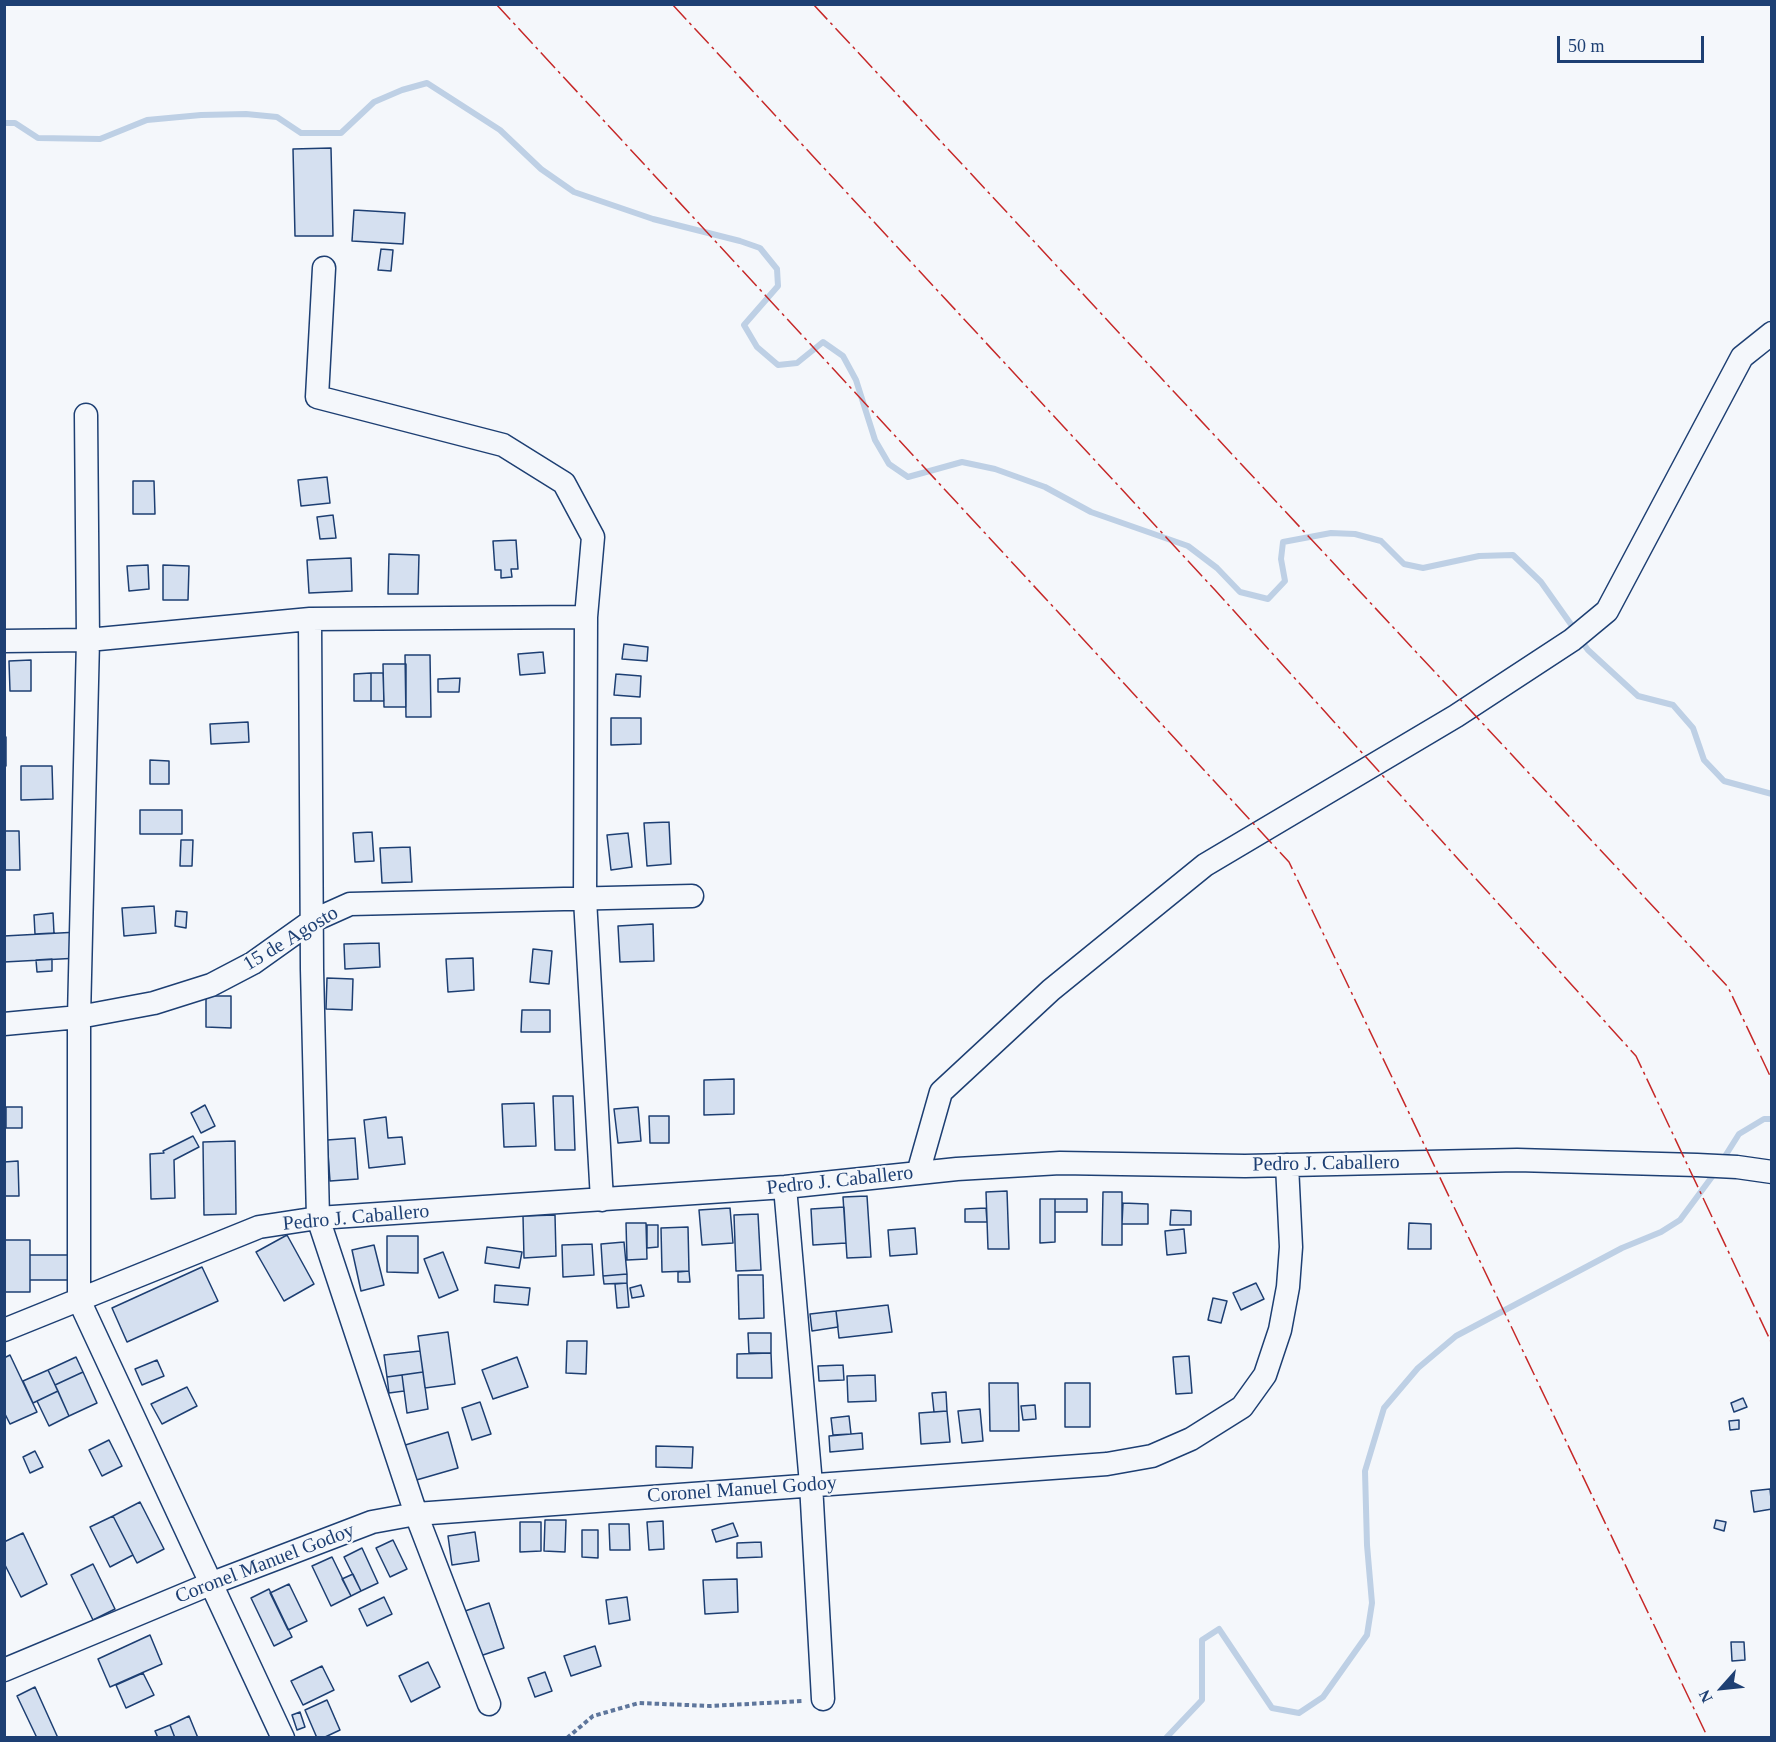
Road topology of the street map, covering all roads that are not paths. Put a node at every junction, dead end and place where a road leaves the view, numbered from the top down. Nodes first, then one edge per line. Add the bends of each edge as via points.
1 (324, 268) dead end
2 (1772, 333) edge
3 (86, 415) dead end
4 (586, 617) junction
5 (310, 619) junction
6 (87, 640) junction
7 (4, 641) edge
8 (692, 896) dead end
9 (585, 899) junction
10 (312, 921) junction
11 (79, 1017) junction
12 (4, 1024) edge
13 (1287, 1165) junction
14 (1772, 1172) edge
15 (918, 1173) junction
16 (784, 1187) junction
17 (602, 1200) junction
18 (318, 1218) junction
19 (79, 1300) junction
20 (4, 1330) edge
21 (811, 1485) junction
22 (416, 1514) junction
23 (210, 1584) junction
24 (4, 1670) edge
25 (823, 1700) road end
26 (489, 1704) dead end
27 (283, 1737) edge

1 - 4 street via 317,397 503,445 564,483 593,537
2 - 15 street via 1742,357 1607,611 1579,636 1456,717 1205,865 1069,975 941,1092
3 - 6 street
4 - 5 street
4 - 9 street
5 - 6 street
5 - 10 street
6 - 7 street
6 - 11 street
8 - 9 street, 15 de Agosto
9 - 10 street, 15 de Agosto via 350,904
9 - 17 street
10 - 11 street, 15 de Agosto via 253,963 211,985 154,1004
10 - 18 street
11 - 12 street, 15 de Agosto
11 - 19 street
13 - 14 street, Pedro J. Caballero via 1517,1160 1697,1164
13 - 15 street, Pedro J. Caballero via 1060,1163
13 - 21 street, Coronel Manuel Godoy via 1291,1247 1286,1298 1265,1375 1242,1407 1191,1439 1152,1456 1107,1464
15 - 16 street, Pedro J. Caballero
16 - 17 street, Pedro J. Caballero
16 - 21 street
17 - 18 street, Pedro J. Caballero
18 - 19 street, Pedro J. Caballero via 259,1227
18 - 22 street
19 - 20 street, Pedro J. Caballero
19 - 23 street
21 - 22 street, Coronel Manuel Godoy
21 - 25 street
22 - 23 street, Coronel Manuel Godoy via 372,1522
22 - 26 street
23 - 24 street, Coronel Manuel Godoy
23 - 27 street

